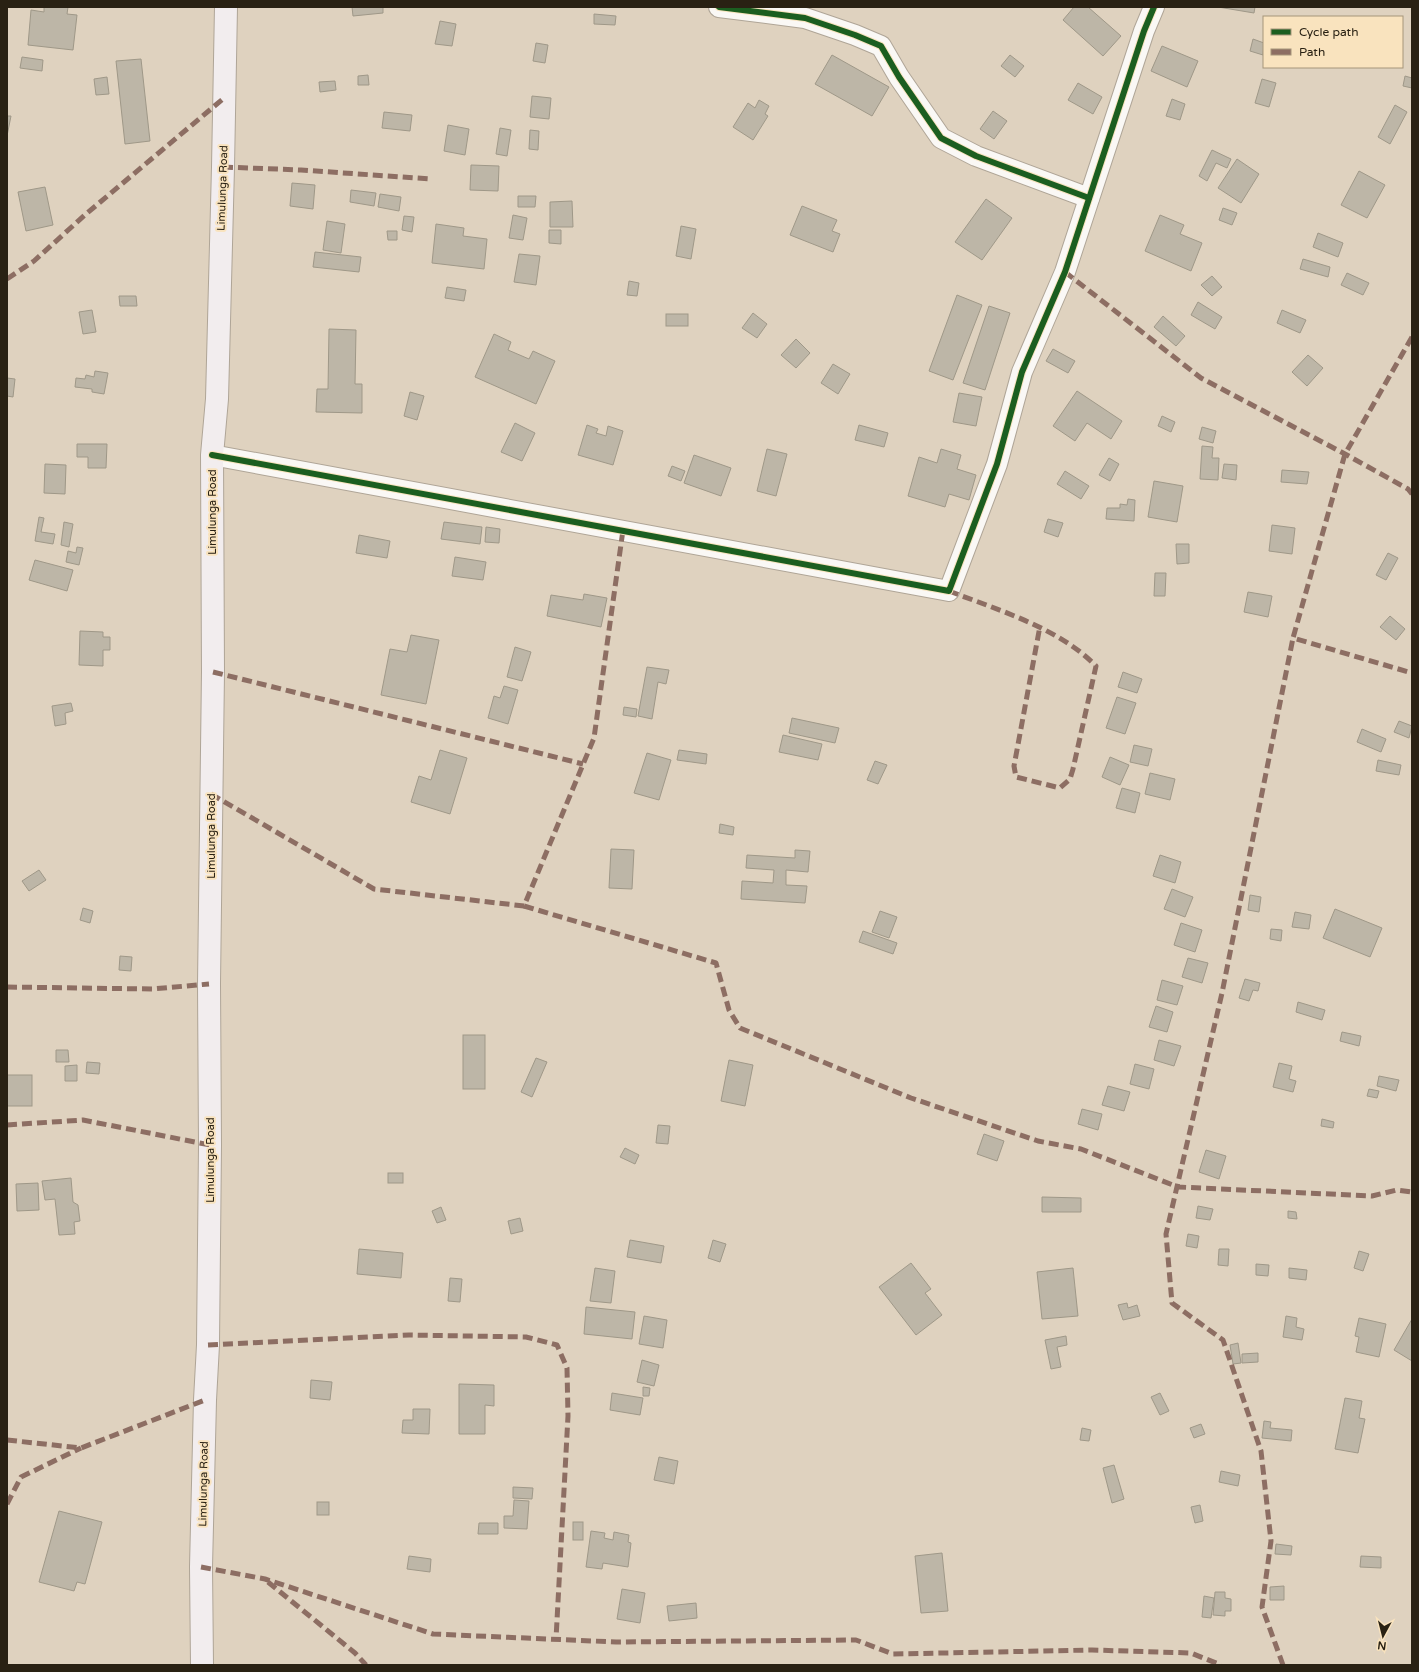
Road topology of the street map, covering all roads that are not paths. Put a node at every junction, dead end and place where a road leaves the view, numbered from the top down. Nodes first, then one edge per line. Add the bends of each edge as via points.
1 (226, 7) edge
2 (720, 7) edge
3 (1154, 7) edge
4 (1089, 198) junction
5 (212, 455) junction
6 (202, 1665) edge

1 - 5 main road, Limulunga Road via 217,399
2 - 4 street via 805,18 882,46 899,77 941,138 976,156
3 - 4 street
4 - 5 street via 1066,272 1022,372 997,464 949,590
5 - 6 main road, Limulunga Road via 210,1152 208,1345 201,1567

